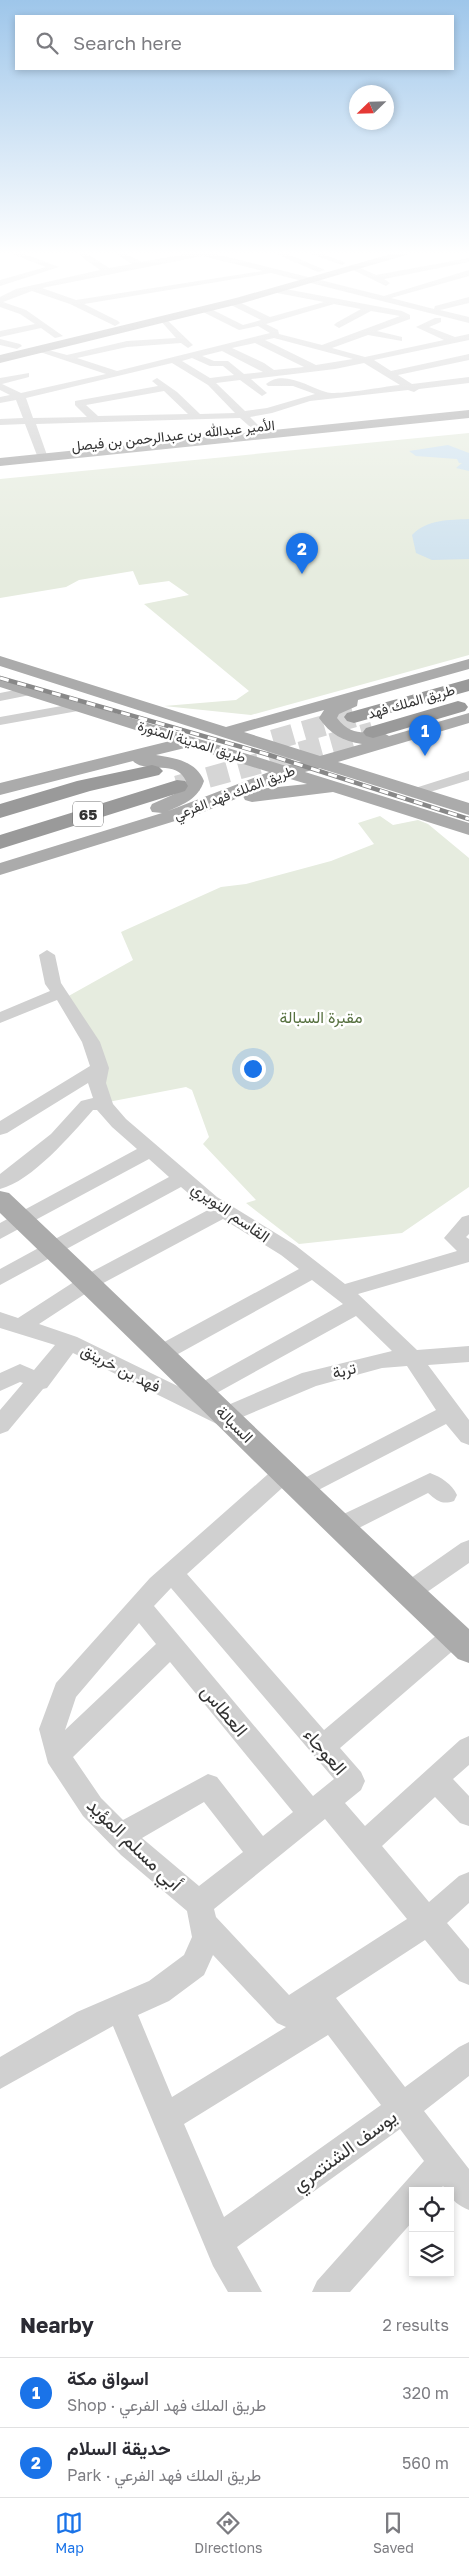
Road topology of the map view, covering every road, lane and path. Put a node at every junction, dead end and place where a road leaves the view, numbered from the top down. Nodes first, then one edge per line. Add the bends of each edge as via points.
1 (61, 361) edge
2 (76, 361) edge
3 (129, 361) edge
4 (170, 361) edge
5 (176, 361) edge
6 (208, 361) edge
7 (250, 361) edge
8 (295, 361) edge
9 (301, 361) edge
10 (361, 361) edge
11 (368, 361) edge
12 (451, 361) edge
13 (64, 363) junction
14 (435, 364) junction
15 (334, 366) junction
16 (312, 367) junction
17 (141, 369) junction
18 (266, 369) junction
19 (101, 370) junction
20 (117, 374) junction
21 (389, 374) junction
22 (26, 375) dead end
23 (241, 375) junction
24 (76, 376) dead end
25 (203, 378) junction
26 (0, 381) edge
27 (87, 382) junction
28 (42, 383) dead end
29 (466, 383) edge
30 (162, 385) junction
31 (413, 388) junction
32 (3, 390) edge
33 (258, 390) junction
34 (366, 392) junction
35 (36, 393) junction
36 (20, 396) junction
37 (325, 396) junction
38 (111, 397) junction
39 (427, 398) dead end
40 (227, 399) junction
41 (0, 400) edge
42 (157, 400) dead end
43 (291, 404) junction
44 (49, 411) junction
45 (469, 414) edge
46 (242, 415) junction
47 (197, 417) junction
48 (95, 419) junction
49 (28, 421) junction
50 (469, 421) edge
51 (0, 422) edge
52 (263, 435) junction
53 (43, 458) junction
54 (0, 462) edge
55 (0, 470) edge
56 (0, 661) edge
57 (469, 664) edge
58 (0, 682) edge
59 (469, 685) edge
60 (30, 691) junction
61 (375, 691) junction
62 (0, 697) edge
63 (469, 704) edge
64 (84, 706) junction
65 (284, 716) junction
66 (172, 717) junction
67 (354, 717) tunnel mouth
68 (469, 718) edge
69 (0, 721) edge
70 (140, 726) junction
71 (429, 730) junction
72 (373, 732) tunnel mouth
73 (222, 733) junction
74 (394, 741) junction
75 (188, 742) junction
76 (242, 753) junction
77 (280, 754) junction
78 (128, 756) junction
79 (320, 762) junction
80 (81, 767) junction
81 (469, 775) edge
82 (164, 777) junction
83 (390, 784) junction
84 (0, 789) edge
85 (417, 792) junction
86 (364, 794) junction
87 (0, 796) edge
88 (194, 809) junction
89 (469, 809) edge
90 (0, 811) edge
91 (0, 823) edge
92 (469, 829) edge
93 (0, 842) edge
94 (86, 844) junction
95 (0, 869) edge
96 (47, 956) dead end
97 (60, 993) junction
98 (0, 1018) edge
99 (100, 1068) junction
100 (103, 1102) junction
101 (2, 1124) edge
102 (150, 1150) junction
103 (182, 1178) junction
104 (0, 1183) edge
105 (0, 1199) edge
106 (224, 1210) junction
107 (469, 1222) edge
108 (11, 1226) edge
109 (51, 1249) junction
110 (469, 1250) edge
111 (469, 1254) edge
112 (314, 1270) junction
113 (0, 1278) edge
114 (87, 1284) junction
115 (340, 1292) junction
116 (358, 1305) junction
117 (0, 1320) edge
118 (20, 1326) junction
119 (70, 1342) junction
120 (162, 1353) junction
121 (469, 1354) edge
122 (413, 1359) junction
123 (39, 1382) junction
124 (0, 1383) edge
125 (203, 1392) junction
126 (450, 1412) junction
127 (3, 1416) edge
128 (232, 1421) junction
129 (469, 1436) edge
130 (293, 1481) junction
131 (446, 1495) dead end
132 (338, 1527) junction
133 (469, 1550) edge
134 (172, 1573) junction
135 (408, 1592) junction
136 (139, 1606) junction
137 (462, 1642) edge
138 (171, 1646) junction
139 (322, 1747) junction
140 (469, 1748) edge
141 (56, 1755) junction
142 (435, 1779) junction
143 (319, 1808) junction
144 (469, 1814) edge
145 (120, 1836) junction
146 (362, 1845) junction
147 (261, 1854) junction
148 (469, 1885) edge
149 (201, 1914) junction
150 (427, 1922) junction
151 (469, 1971) edge
152 (323, 2006) junction
153 (120, 2008) junction
154 (469, 2057) edge
155 (0, 2074) edge
156 (402, 2108) junction
157 (166, 2118) junction
158 (444, 2162) junction
159 (422, 2187) edge
160 (469, 2194) edge
161 (409, 2201) edge
162 (218, 2241) junction
163 (246, 2292) edge
164 (328, 2292) edge

1 - 13 street
2 - 13 street
3 - 17 street
4 - 17 street
5 - 25 street
6 - 23 street via 225,363
7 - 18 street
8 - 18 street
9 - 16 street
10 - 15 street
11 - 21 street
12 - 14 street
13 - 19 street via 79,363
14 - 21 street
14 - 29 street
15 - 16 street
15 - 34 street
16 - 18 street
17 - 20 street
17 - 30 street
18 - 23 street
19 - 20 street
19 - 24 street
20 - 27 street
21 - 31 street
22 - 26 street
23 - 25 street
23 - 33 street
25 - 30 street via 178,379
25 - 40 street
27 - 35 street
27 - 38 street
28 - 32 street
29 - 31 street
30 - 38 street
30 - 47 street
31 - 34 street
31 - 39 street
32 - 36 street
33 - 37 street via 290,381
33 - 40 street
33 - 43 street
34 - 37 street
35 - 36 street
35 - 44 street
36 - 41 street
36 - 49 street
37 - 43 street
38 - 42 street via 122,406
38 - 48 street via 79,403
40 - 46 street
43 - 46 street
44 - 48 street
44 - 49 street
45 - 52 main road, الأمير عبدالله بن عبدالرحمن بن فيصل
46 - 47 street
46 - 52 street
47 - 48 street via 127,414
49 - 51 street
49 - 53 street
50 - 55 main road, الأمير عبدالله بن عبدالرحمن بن فيصل
52 - 53 main road, الأمير عبدالله بن عبدالرحمن بن فيصل
53 - 54 main road, الأمير عبدالله بن عبدالرحمن بن فيصل
56 - 66 main road, طريق المدينة المنورة
57 - 61 main road
58 - 60 main road, طريق المدينة المنورة
59 - 67 highway, طريق الملك فهد
60 - 62 street
60 - 64 main road, طريق المدينة المنورة
61 - 65 main road
61 - 71 main road via 332,710 328,718 334,729 360,739
61 - 77 main road via 289,722 275,739
63 - 72 highway, طريق الملك فهد
64 - 69 street
64 - 70 main road, طريق المدينة المنورة
65 - 66 main road
65 - 73 main road
66 - 73 main road, طريق المدينة المنورة
68 - 71 main road, طريق الملك فهد الفرعي
70 - 75 main road, طريق المدينة المنورة
70 - 78 main road via 149,740 142,749
71 - 74 main road, طريق الملك فهد الفرعي
71 - 77 main road
73 - 75 main road
73 - 76 main road
73 - 77 main road, طريق المدينة المنورة
74 - 79 main road, طريق الملك فهد الفرعي
74 - 83 main road via 376,752 372,764
75 - 76 main road, طريق المدينة المنورة
75 - 78 main road
76 - 77 main road
76 - 80 main road via 123,759
76 - 94 main road via 243,770 229,786
77 - 79 main road, طريق الملك فهد الفرعي
77 - 86 main road, طريق المدينة المنورة
77 - 88 main road, طريق الملك فهد الفرعي
78 - 80 main road
79 - 83 main road
80 - 84 main road
80 - 87 main road
80 - 94 main road via 148,760 181,766 190,772 194,780 193,788 186,796
81 - 85 street
82 - 90 highway via 85,786
82 - 91 highway, 65
82 - 93 highway, 65
83 - 85 main road
85 - 89 main road
86 - 88 main road via 312,788 289,790
86 - 92 main road, طريق المدينة المنورة
88 - 94 main road, طريق الملك فهد الفرعي
94 - 95 main road, طريق الملك فهد الفرعي
96 - 97 street, القاسم النويري via 53,984
97 - 98 street
97 - 99 street, القاسم النويري via 91,1042
99 - 100 street, القاسم النويري via 97,1083
99 - 101 street
100 - 102 street, القاسم النويري via 119,1123
100 - 104 street via 87,1106 58,1138
102 - 103 street, القاسم النويري
102 - 108 street
103 - 106 street, القاسم النويري
103 - 109 street
105 - 108 main road, السبالة
106 - 112 street, القاسم النويري
106 - 114 street
107 - 110 street via 454,1238
108 - 109 main road, السبالة
109 - 113 street
109 - 114 main road, السبالة
111 - 115 street
112 - 115 street, القاسم النويري
112 - 120 street
114 - 118 street
114 - 120 main road, السبالة
115 - 116 street, القاسم النويري
116 - 122 street, القاسم النويري
116 - 125 street
117 - 118 street, فهد بن خرينق
118 - 119 street, فهد بن خرينق
119 - 123 street
119 - 128 street, فهد بن خرينق
120 - 125 main road, السبالة
121 - 122 street, تربة
122 - 126 street, القاسم النويري
122 - 128 street, تربة via 382,1360 310,1379
123 - 124 street via 20,1372
123 - 127 street
125 - 128 main road, السبالة
126 - 129 street, القاسم النويري
126 - 130 street, أبي مسلم المؤيد
128 - 130 main road, السبالة
130 - 132 main road, السبالة
130 - 134 street, أبي مسلم المؤيد
131 - 132 street via 430,1482
132 - 135 main road, السبالة
133 - 135 street
134 - 136 street, أبي مسلم المؤيد
134 - 139 street, العوجاء
135 - 137 main road, السبالة
136 - 138 street, العطاس
136 - 141 street, أبي مسلم المؤيد via 65,1691 52,1729
137 - 139 street
138 - 141 street
138 - 143 street, العطاس
139 - 143 street, العوجاء via 352,1781
140 - 142 street
141 - 145 street, أبي مسلم المؤيد via 92,1807
142 - 144 street
142 - 146 street
143 - 146 street, العطاس
143 - 147 street, العوجاء
145 - 147 street via 208,1786
145 - 149 street, أبي مسلم المؤيد
146 - 150 street, العطاس
147 - 149 street, العوجاء
148 - 150 street
149 - 152 street via 287,2014
149 - 153 street via 206,1937 194,1964 159,1991
150 - 151 street, العطاس
150 - 152 street
152 - 156 street
152 - 157 street
153 - 155 street via 87,2022
153 - 157 street
154 - 156 street, يوسف الشنتمري
156 - 158 street
156 - 162 street, يوسف الشنتمري
157 - 162 street
158 - 159 street
158 - 160 street
161 - 164 street
162 - 163 street

